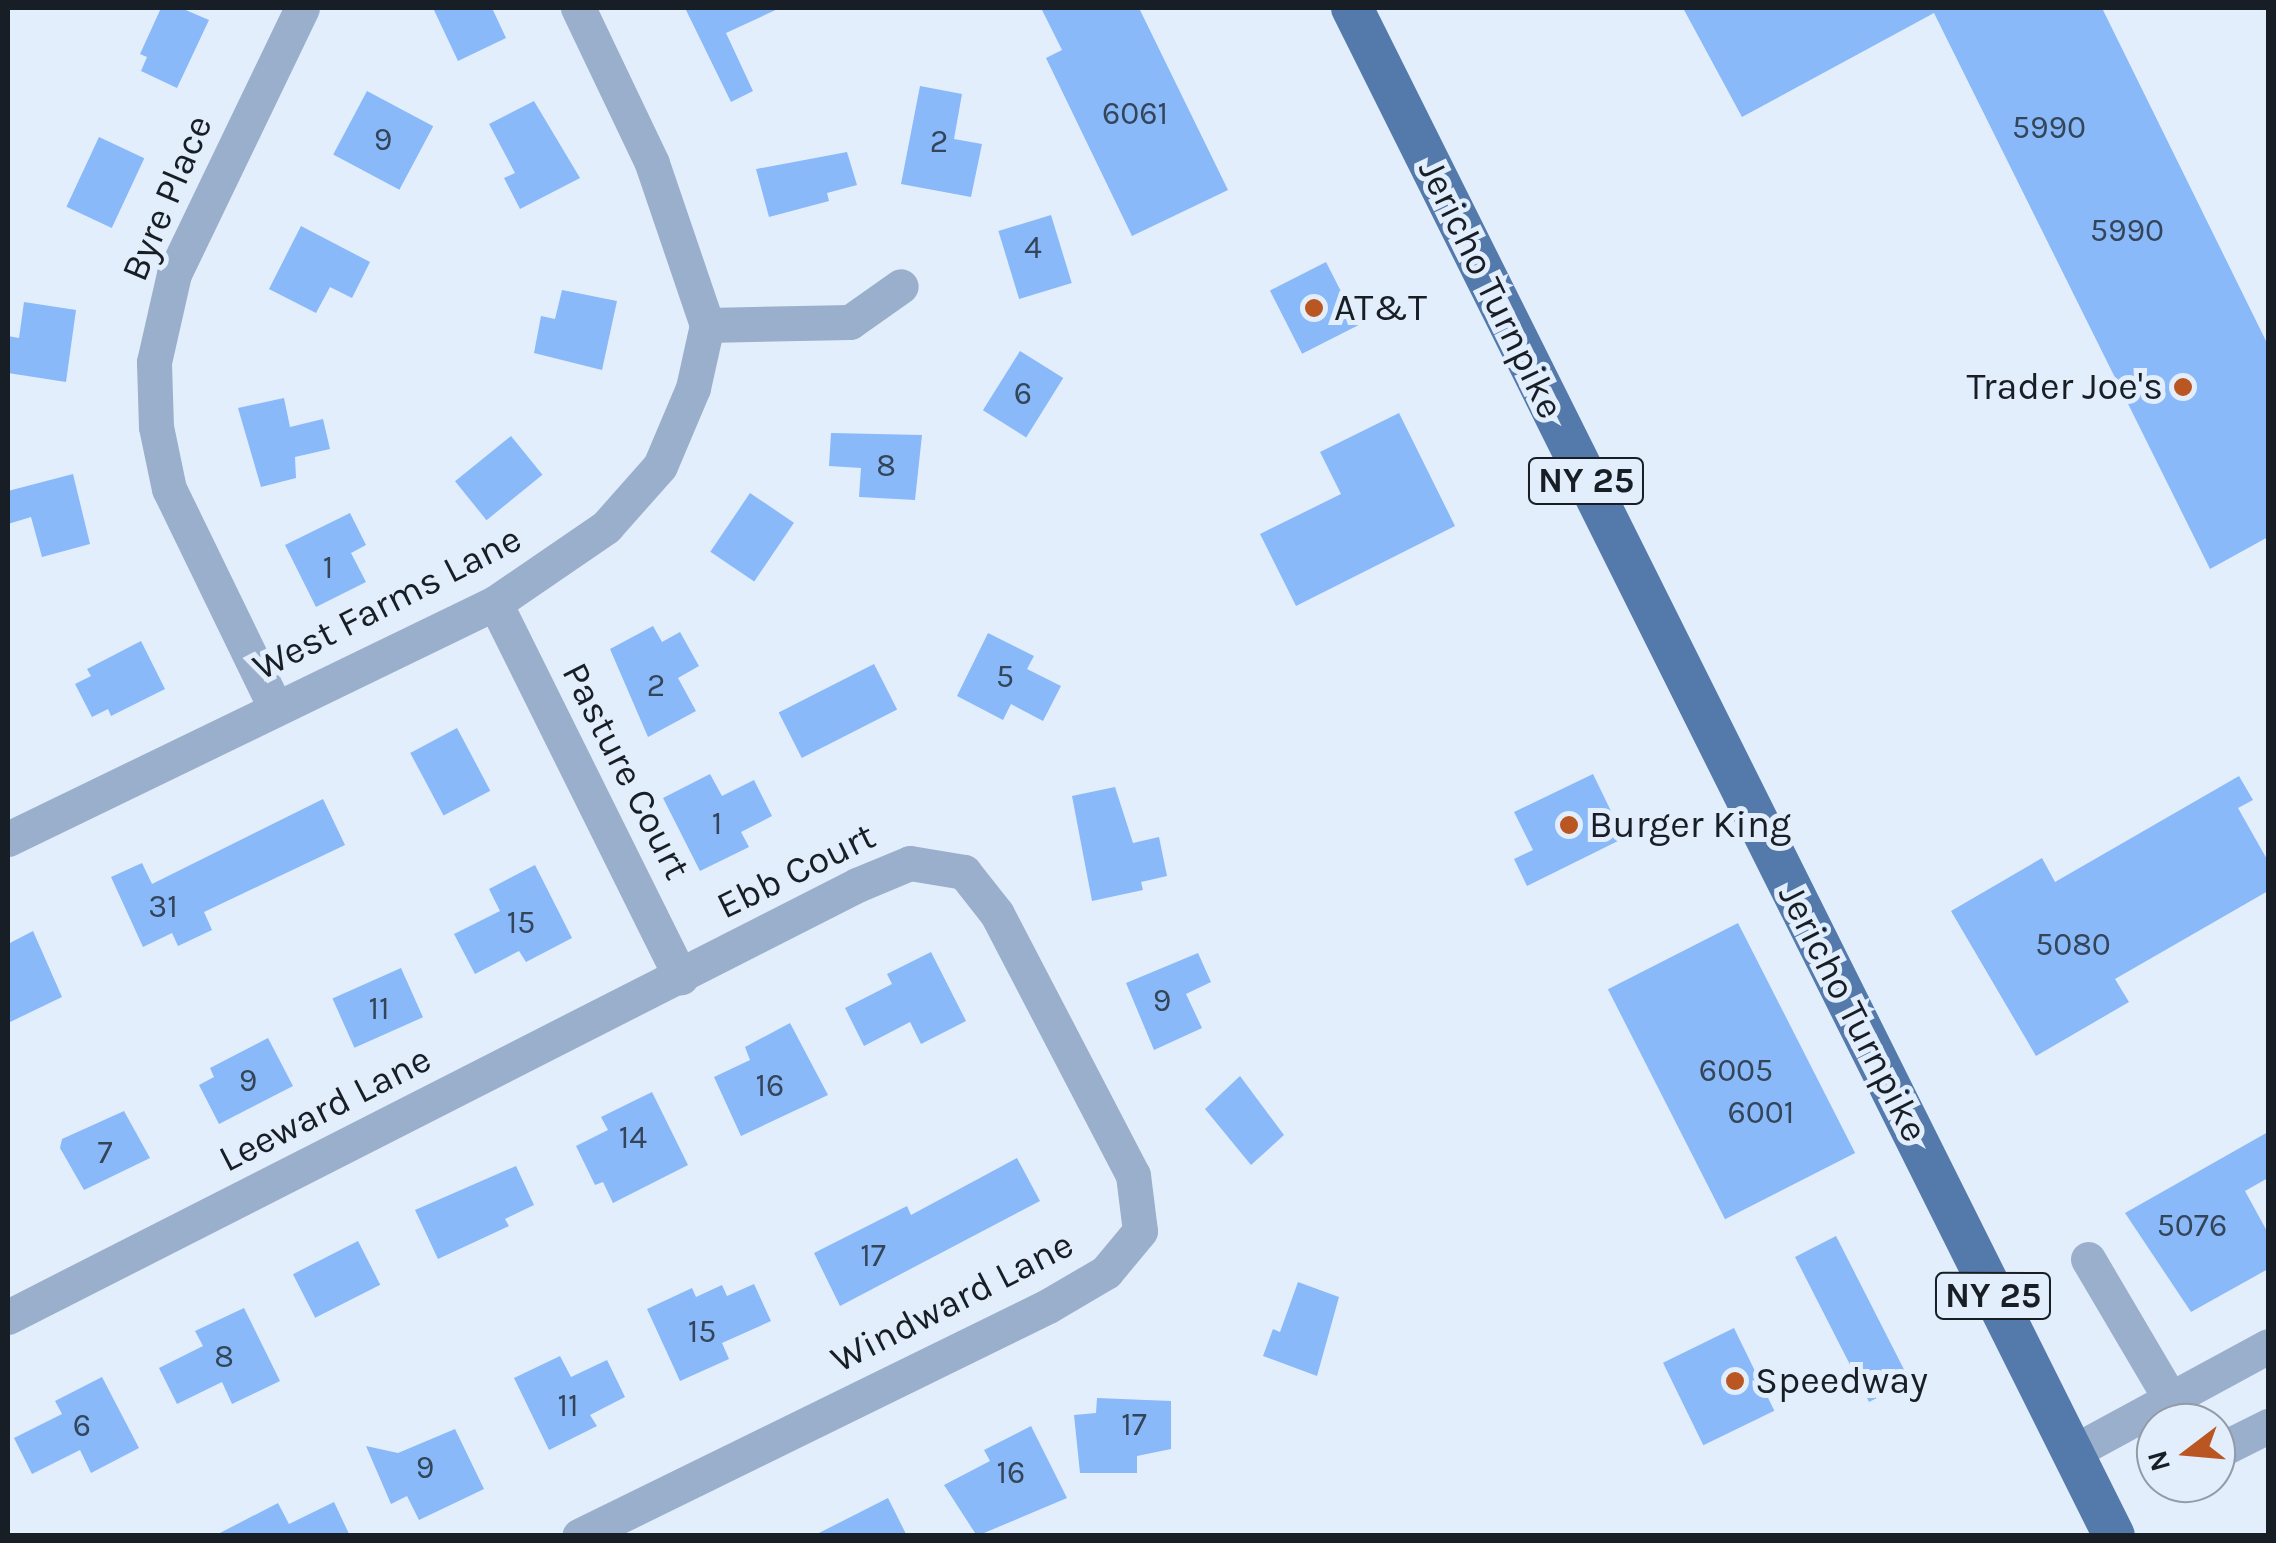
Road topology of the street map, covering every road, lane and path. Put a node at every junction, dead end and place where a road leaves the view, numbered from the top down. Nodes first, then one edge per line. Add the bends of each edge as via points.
1 (302, 8) edge
2 (578, 8) edge
3 (1352, 8) edge
4 (901, 286) dead end
5 (708, 325) junction
6 (494, 603) junction
7 (275, 707) junction
8 (8, 839) edge
9 (681, 977) junction
10 (1053, 1015) joint
11 (2088, 1259) dead end
12 (8, 1317) edge
13 (2268, 1346) edge
14 (2170, 1400) junction
15 (2268, 1426) edge
16 (2236, 1442) edge
17 (2073, 1452) junction
18 (579, 1536) edge
19 (2114, 1536) edge

1 - 7 street, Byre Place via 174,274 154,362 156,428 169,489
2 - 5 street via 652,163
3 - 17 main road, Jericho Turnpike / NY 25
4 - 5 street via 850,322
5 - 6 street, West Farms Lane via 693,388 660,466 606,526
6 - 7 street, West Farms Lane
6 - 9 street, Pasture Court
7 - 8 street, West Farms Lane
9 - 10 street, Ebb Court via 910,863 964,872 997,914
9 - 12 street, Leeward Lane
10 - 18 street, Windward Lane via 1133,1174 1140,1231 1106,1272
11 - 14 street
13 - 14 street
14 - 17 street
15 - 16 street
17 - 19 main road, Jericho Turnpike / NY 25

